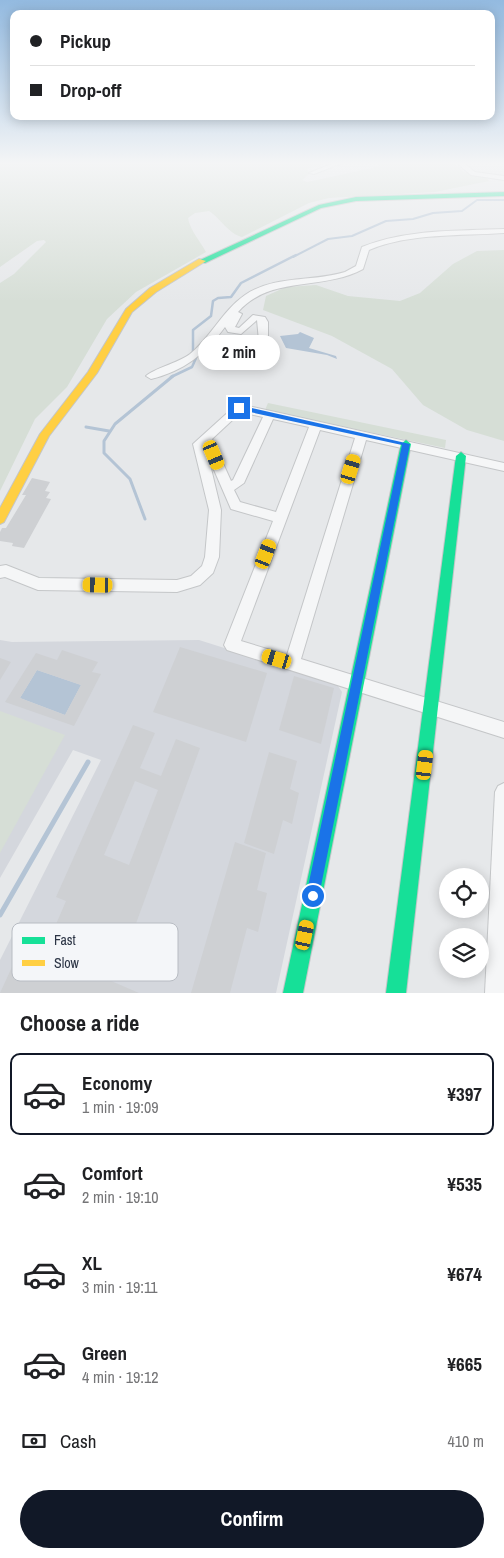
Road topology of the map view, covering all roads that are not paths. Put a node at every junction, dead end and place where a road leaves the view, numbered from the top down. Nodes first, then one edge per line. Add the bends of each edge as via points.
1 (314, 209) edge
2 (504, 231) edge
3 (233, 311) junction
4 (240, 358) dead end
5 (151, 376) dead end
6 (269, 415) junction
7 (316, 424) junction
8 (362, 434) junction
9 (206, 438) junction
10 (406, 444) junction
11 (461, 456) junction
12 (504, 466) edge
13 (228, 488) junction
14 (0, 518) edge
15 (280, 518) junction
16 (0, 572) edge
17 (292, 664) junction
18 (356, 684) junction
19 (432, 708) junction
20 (504, 730) edge
21 (504, 792) edge
22 (293, 993) edge
23 (396, 993) edge
24 (496, 993) edge

1 - 14 street via 204,261 136,304 119,323 98,363 39,444 13,500
2 - 3 street via 444,234 375,244 365,249 360,267 351,272 330,279 264,289 246,298
3 - 4 street via 238,314 231,330 241,331 256,317 263,322 265,354 248,353
3 - 5 street via 195,356 175,369
6 - 7 street
6 - 9 street via 239,408
6 - 13 street via 238,483
7 - 8 street
7 - 15 street
8 - 10 street
8 - 17 street
9 - 13 street
9 - 16 street via 199,444 214,510 212,557 208,569 195,581 177,586 38,584 6,571
10 - 11 street
10 - 18 street
11 - 12 street
11 - 19 street
13 - 15 street via 235,506
15 - 17 street via 232,645
17 - 18 street
18 - 19 street
18 - 22 street
19 - 20 street
19 - 23 street
21 - 24 street

